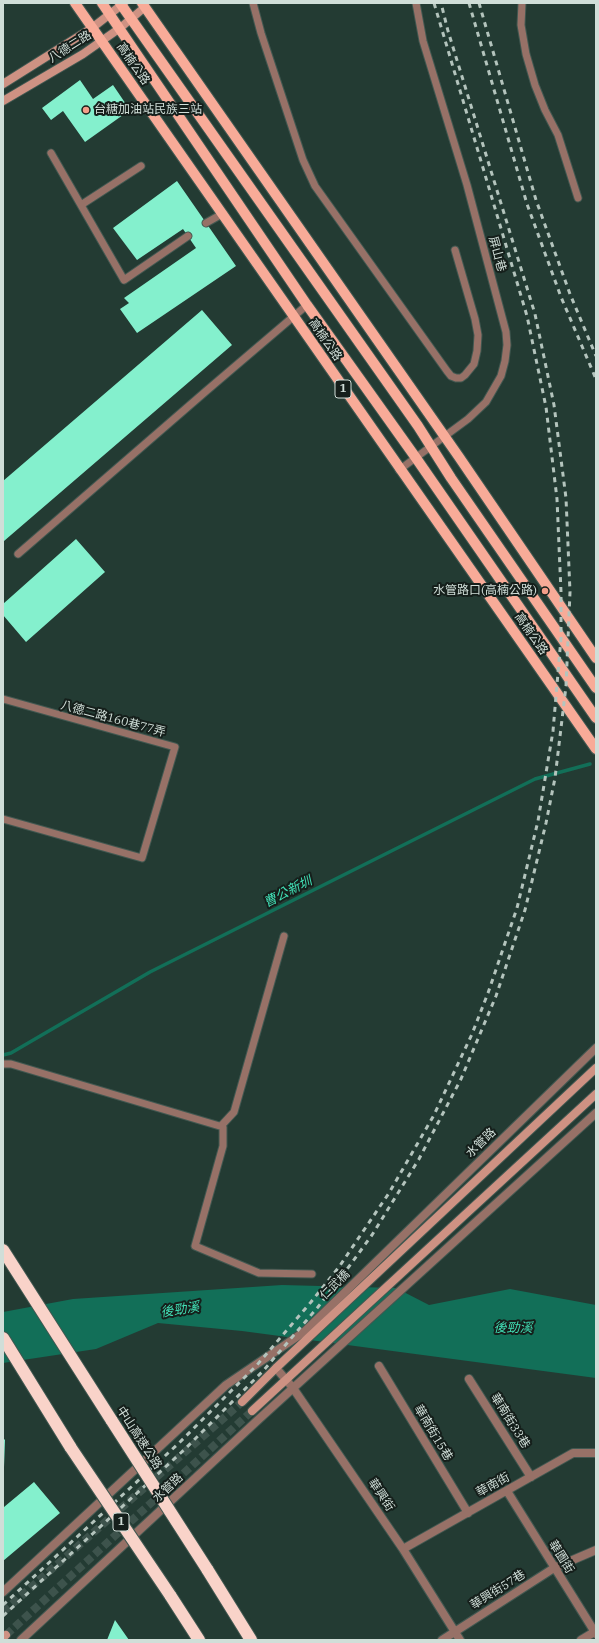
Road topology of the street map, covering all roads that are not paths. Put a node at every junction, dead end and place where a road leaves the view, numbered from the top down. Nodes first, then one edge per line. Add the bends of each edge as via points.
1 (74, 3) edge
2 (102, 3) edge
3 (253, 3) edge
4 (416, 3) edge
5 (522, 3) edge
6 (122, 4) edge
7 (144, 5) edge
8 (110, 14) junction
9 (131, 18) junction
10 (92, 28) junction
11 (120, 28) junction
12 (101, 41) junction
13 (3, 84) edge
14 (3, 101) edge
15 (51, 153) dead end
16 (141, 166) dead end
17 (578, 198) dead end
18 (81, 205) junction
19 (222, 214) junction
20 (206, 223) dead end
21 (188, 236) dead end
22 (455, 250) dead end
23 (307, 305) junction
24 (293, 317) junction
25 (444, 437) junction
26 (432, 446) junction
27 (416, 458) junction
28 (399, 470) junction
29 (18, 554) dead end
30 (596, 658) edge
31 (596, 688) edge
32 (3, 699) edge
33 (596, 718) edge
34 (596, 749) edge
35 (3, 820) edge
36 (284, 936) dead end
37 (596, 1048) edge
38 (3, 1064) edge
39 (596, 1068) edge
40 (596, 1094) edge
41 (596, 1113) edge
42 (221, 1126) junction
43 (3, 1250) edge
44 (382, 1255) joint
45 (390, 1261) joint
46 (312, 1274) dead end
47 (308, 1333) junction
48 (3, 1338) edge
49 (378, 1366) dead end
50 (276, 1368) junction
51 (286, 1378) junction
52 (469, 1379) dead end
53 (293, 1388) junction
54 (242, 1402) tunnel mouth
55 (252, 1410) tunnel mouth
56 (596, 1453) edge
57 (532, 1477) junction
58 (507, 1491) junction
59 (468, 1513) junction
60 (403, 1549) junction
61 (596, 1550) edge
62 (554, 1568) junction
63 (3, 1592) edge
64 (455, 1632) junction
65 (595, 1632) edge
66 (21, 1640) edge
67 (199, 1640) edge
68 (252, 1640) edge
69 (442, 1640) edge
70 (460, 1640) edge
71 (581, 1640) edge

1 - 10 main road, 高楠公路 / 1
2 - 8 main road, 高楠公路 / 1
3 - 22 lane via 303,160 315,186 447,371 456,378 465,375 474,364 478,335
4 - 25 lane, 屏山巷 via 423,41 467,185 506,332 505,361 494,390 476,412
5 - 17 lane via 521,25 526,54 545,110 558,134
6 - 8 street, 八德二路
6 - 9 main road, 高楠公路
7 - 9 street, 八德二路
7 - 25 main road
8 - 10 street, 八德二路
8 - 11 main road, 高楠公路 / 1
9 - 11 street, 八德二路
9 - 26 main road, 高楠公路
10 - 12 main road, 高楠公路 / 1
10 - 13 street, 八德二路
11 - 12 street, 八德二路
11 - 23 main road, 高楠公路 / 1
12 - 14 street, 八德二路
12 - 19 main road, 高楠公路 / 1
15 - 18 lane
16 - 18 lane
18 - 21 lane via 124,280
19 - 20 lane
19 - 24 main road, 高楠公路 / 1
23 - 24 lane
23 - 27 main road, 高楠公路 / 1
24 - 28 main road, 高楠公路 / 1
24 - 29 lane
25 - 26 lane, 屏山巷
25 - 30 main road
26 - 27 lane, 屏山巷
26 - 31 main road, 高楠公路 via 451,478
27 - 28 lane, 屏山巷
27 - 33 main road, 高楠公路 / 1
28 - 34 main road, 高楠公路 / 1
32 - 35 lane, 八德二路160巷77弄 via 175,747 142,858
36 - 42 lane via 234,1112
37 - 44 street, 水管路
38 - 42 lane via 11,1064
39 - 45 street, 水管路
40 - 51 street
41 - 53 street, 水管路
42 - 46 lane via 223,1146 195,1246 259,1273
43 - 68 highway, 中山高速公路, bridge
44 - 47 street, 仁武橋
45 - 47 street, 仁武橋
47 - 50 street
47 - 63 street via 226,1385
48 - 67 highway, 1, bridge via 71,1448
49 - 59 street, 華南街15巷
50 - 51 street, 華興街
50 - 54 street
51 - 53 street, 華興街
51 - 55 street
52 - 57 street, 華南街33巷
53 - 60 street, 華興街
53 - 66 street, 水管路
56 - 57 street, 華南街 via 573,1453
57 - 58 street, 華南街
58 - 59 street, 華南街
58 - 62 street, 華園街
59 - 60 street, 華南街
60 - 64 street, 華興街
61 - 62 street, 華興街57巷
62 - 64 street, 華興街57巷
62 - 65 street, 華園街
64 - 69 street, 華興街57巷
64 - 70 street, 華興街
65 - 71 street

